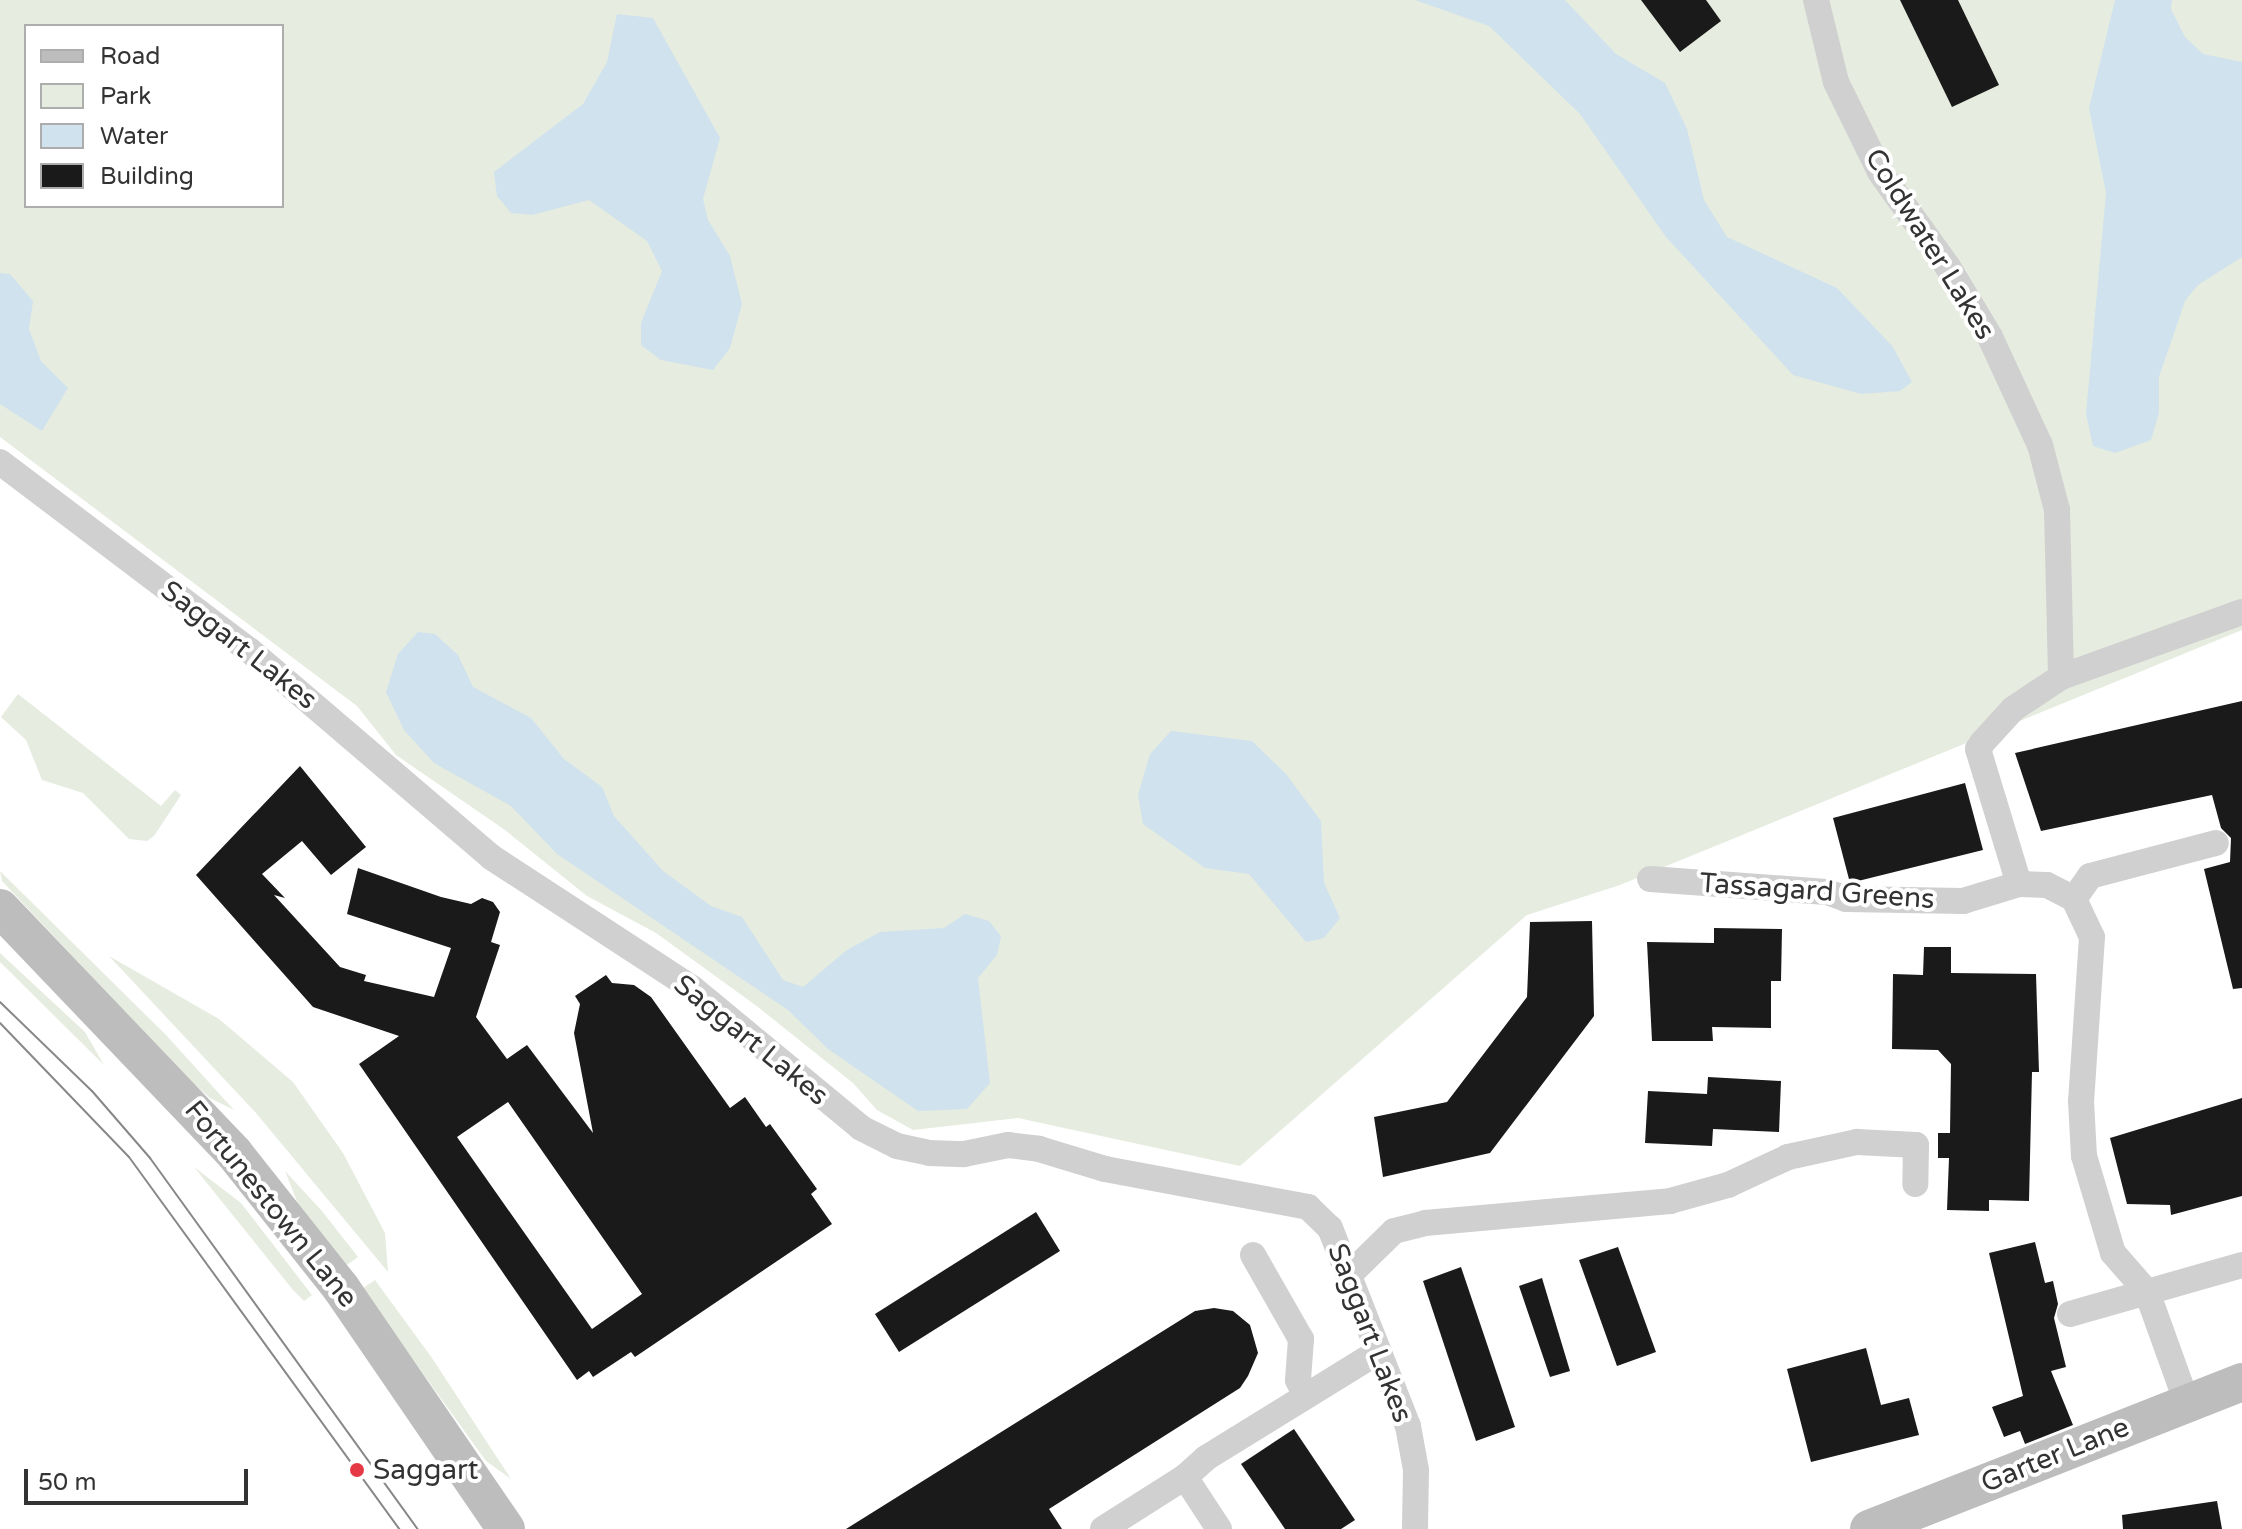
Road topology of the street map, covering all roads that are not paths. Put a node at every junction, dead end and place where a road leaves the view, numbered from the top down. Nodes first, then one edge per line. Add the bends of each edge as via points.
1 (1816, 0) edge
2 (0, 462) edge
3 (2242, 612) edge
4 (2061, 677) junction
5 (2216, 843) dead end
6 (1650, 879) dead end
7 (2019, 884) junction
8 (2074, 899) junction
9 (0, 908) edge
10 (1915, 1184) dead end
11 (1253, 1255) dead end
12 (2242, 1265) edge
13 (1348, 1276) junction
14 (2147, 1292) junction
15 (2070, 1314) dead end
16 (1379, 1351) junction
17 (2242, 1382) edge
18 (1305, 1394) junction
19 (2187, 1403) junction
20 (1185, 1477) junction
21 (506, 1529) edge
22 (1103, 1529) edge
23 (1219, 1529) edge
24 (1415, 1529) edge
25 (1869, 1529) edge

1 - 4 street, Coldwater Lakes via 1836,82 1880,172 1990,337 2040,445 2057,510
2 - 13 street, Saggart Lakes via 260,659 491,857 692,988 861,1128 897,1146 929,1153 964,1154 1008,1145 1212,1190 1290,1200 1308,1207 1330,1228
3 - 4 street
4 - 7 street via 2013,709 1978,749
5 - 8 street via 2090,876
6 - 7 street, Tassagard Greens via 1827,892 1846,899 1963,901
7 - 8 street, Tassagard Greens via 2047,885
8 - 14 street via 2092,937 2081,1101 2084,1156 2113,1253
9 - 21 street, Fortunestown Lane via 184,1096 281,1212 382,1345
10 - 13 street via 1916,1145 1857,1142 1788,1157 1728,1185 1670,1201 1425,1223 1394,1231
11 - 18 street via 1301,1339 1298,1380
12 - 14 street
13 - 16 street, Saggart Lakes
14 - 15 street
14 - 19 street
16 - 18 street
16 - 24 street, Saggart Lakes via 1408,1426 1416,1470
17 - 19 street, Garter Lane
18 - 20 street
19 - 25 street, Garter Lane
20 - 22 street
20 - 23 street

